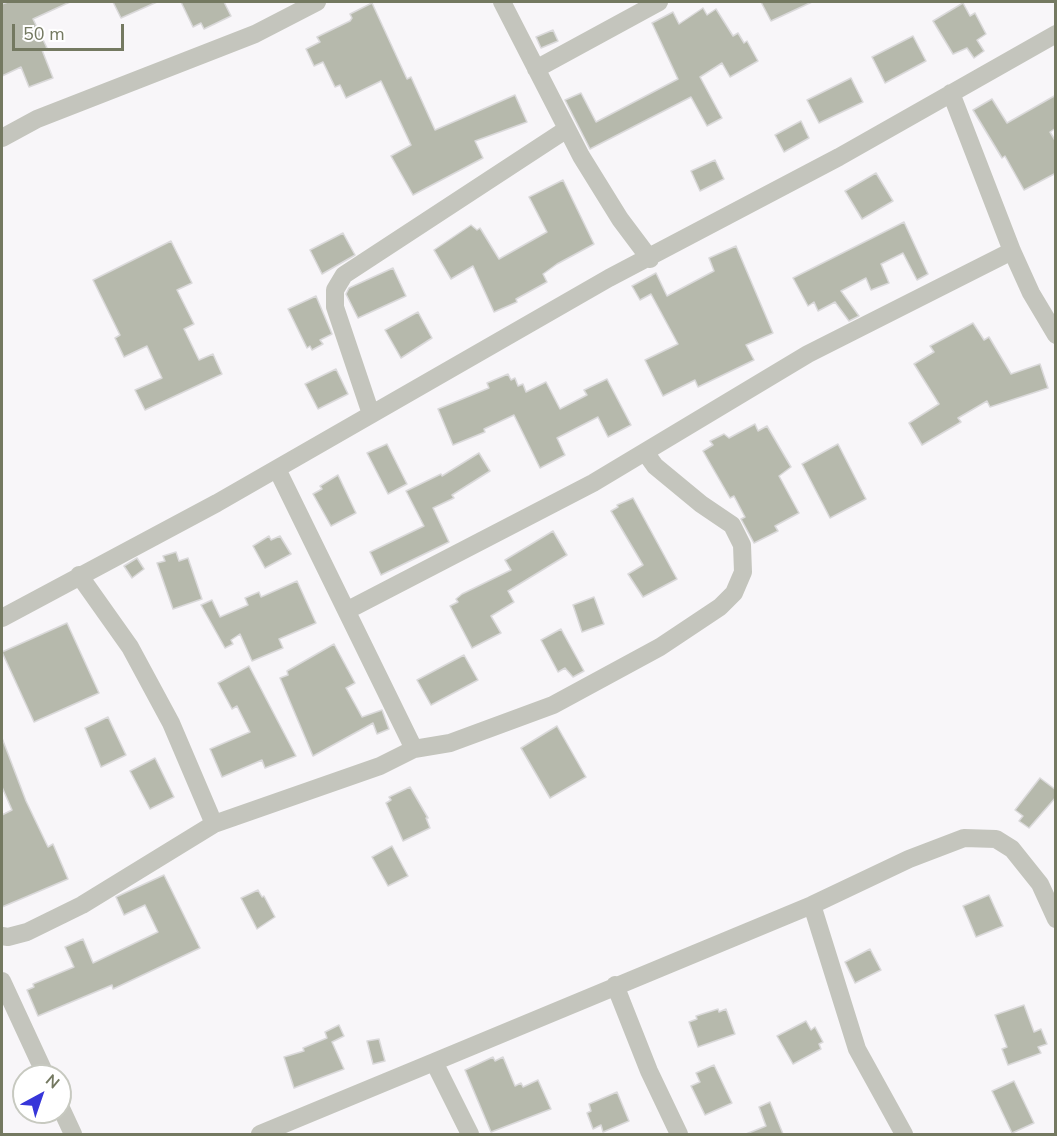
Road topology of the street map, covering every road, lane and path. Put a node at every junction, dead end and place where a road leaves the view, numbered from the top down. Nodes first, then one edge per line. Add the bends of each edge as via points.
1 (317, 2) edge
2 (502, 2) edge
3 (659, 2) edge
4 (1056, 34) edge
5 (536, 69) junction
6 (951, 93) junction
7 (567, 129) junction
8 (2, 138) edge
9 (1012, 251) junction
10 (650, 259) junction
11 (1056, 335) edge
12 (371, 414) junction
13 (645, 452) junction
14 (277, 469) junction
15 (79, 575) junction
16 (348, 610) junction
17 (2, 618) edge
18 (414, 750) junction
19 (214, 824) junction
20 (813, 905) junction
21 (1056, 919) edge
22 (2, 936) edge
23 (2, 981) edge
24 (615, 986) junction
25 (434, 1062) junction
26 (40, 1064) edge
27 (260, 1134) edge
28 (470, 1134) edge
29 (679, 1134) edge
30 (904, 1134) edge

1 - 8 street via 255,34 37,119
2 - 5 street
3 - 5 street
4 - 6 street
5 - 7 street
6 - 9 street
6 - 10 street
7 - 10 street via 603,192
7 - 12 street via 344,275 335,290 335,307
9 - 11 street
9 - 13 street via 808,354
10 - 12 street via 609,278
12 - 14 street
13 - 16 street
13 - 18 street via 701,504 732,525 742,545 743,573 734,593 720,607 660,647 553,705 450,743
14 - 15 street
14 - 16 street
15 - 17 street
15 - 19 street via 113,620 171,723
16 - 18 street
18 - 19 street via 380,766
19 - 22 street via 82,905 27,932
20 - 21 street via 909,859 975,837 996,839 1012,849 1040,884
20 - 24 street
20 - 30 street via 857,1049
23 - 26 street
24 - 25 street
24 - 29 street
25 - 27 street
25 - 28 street

